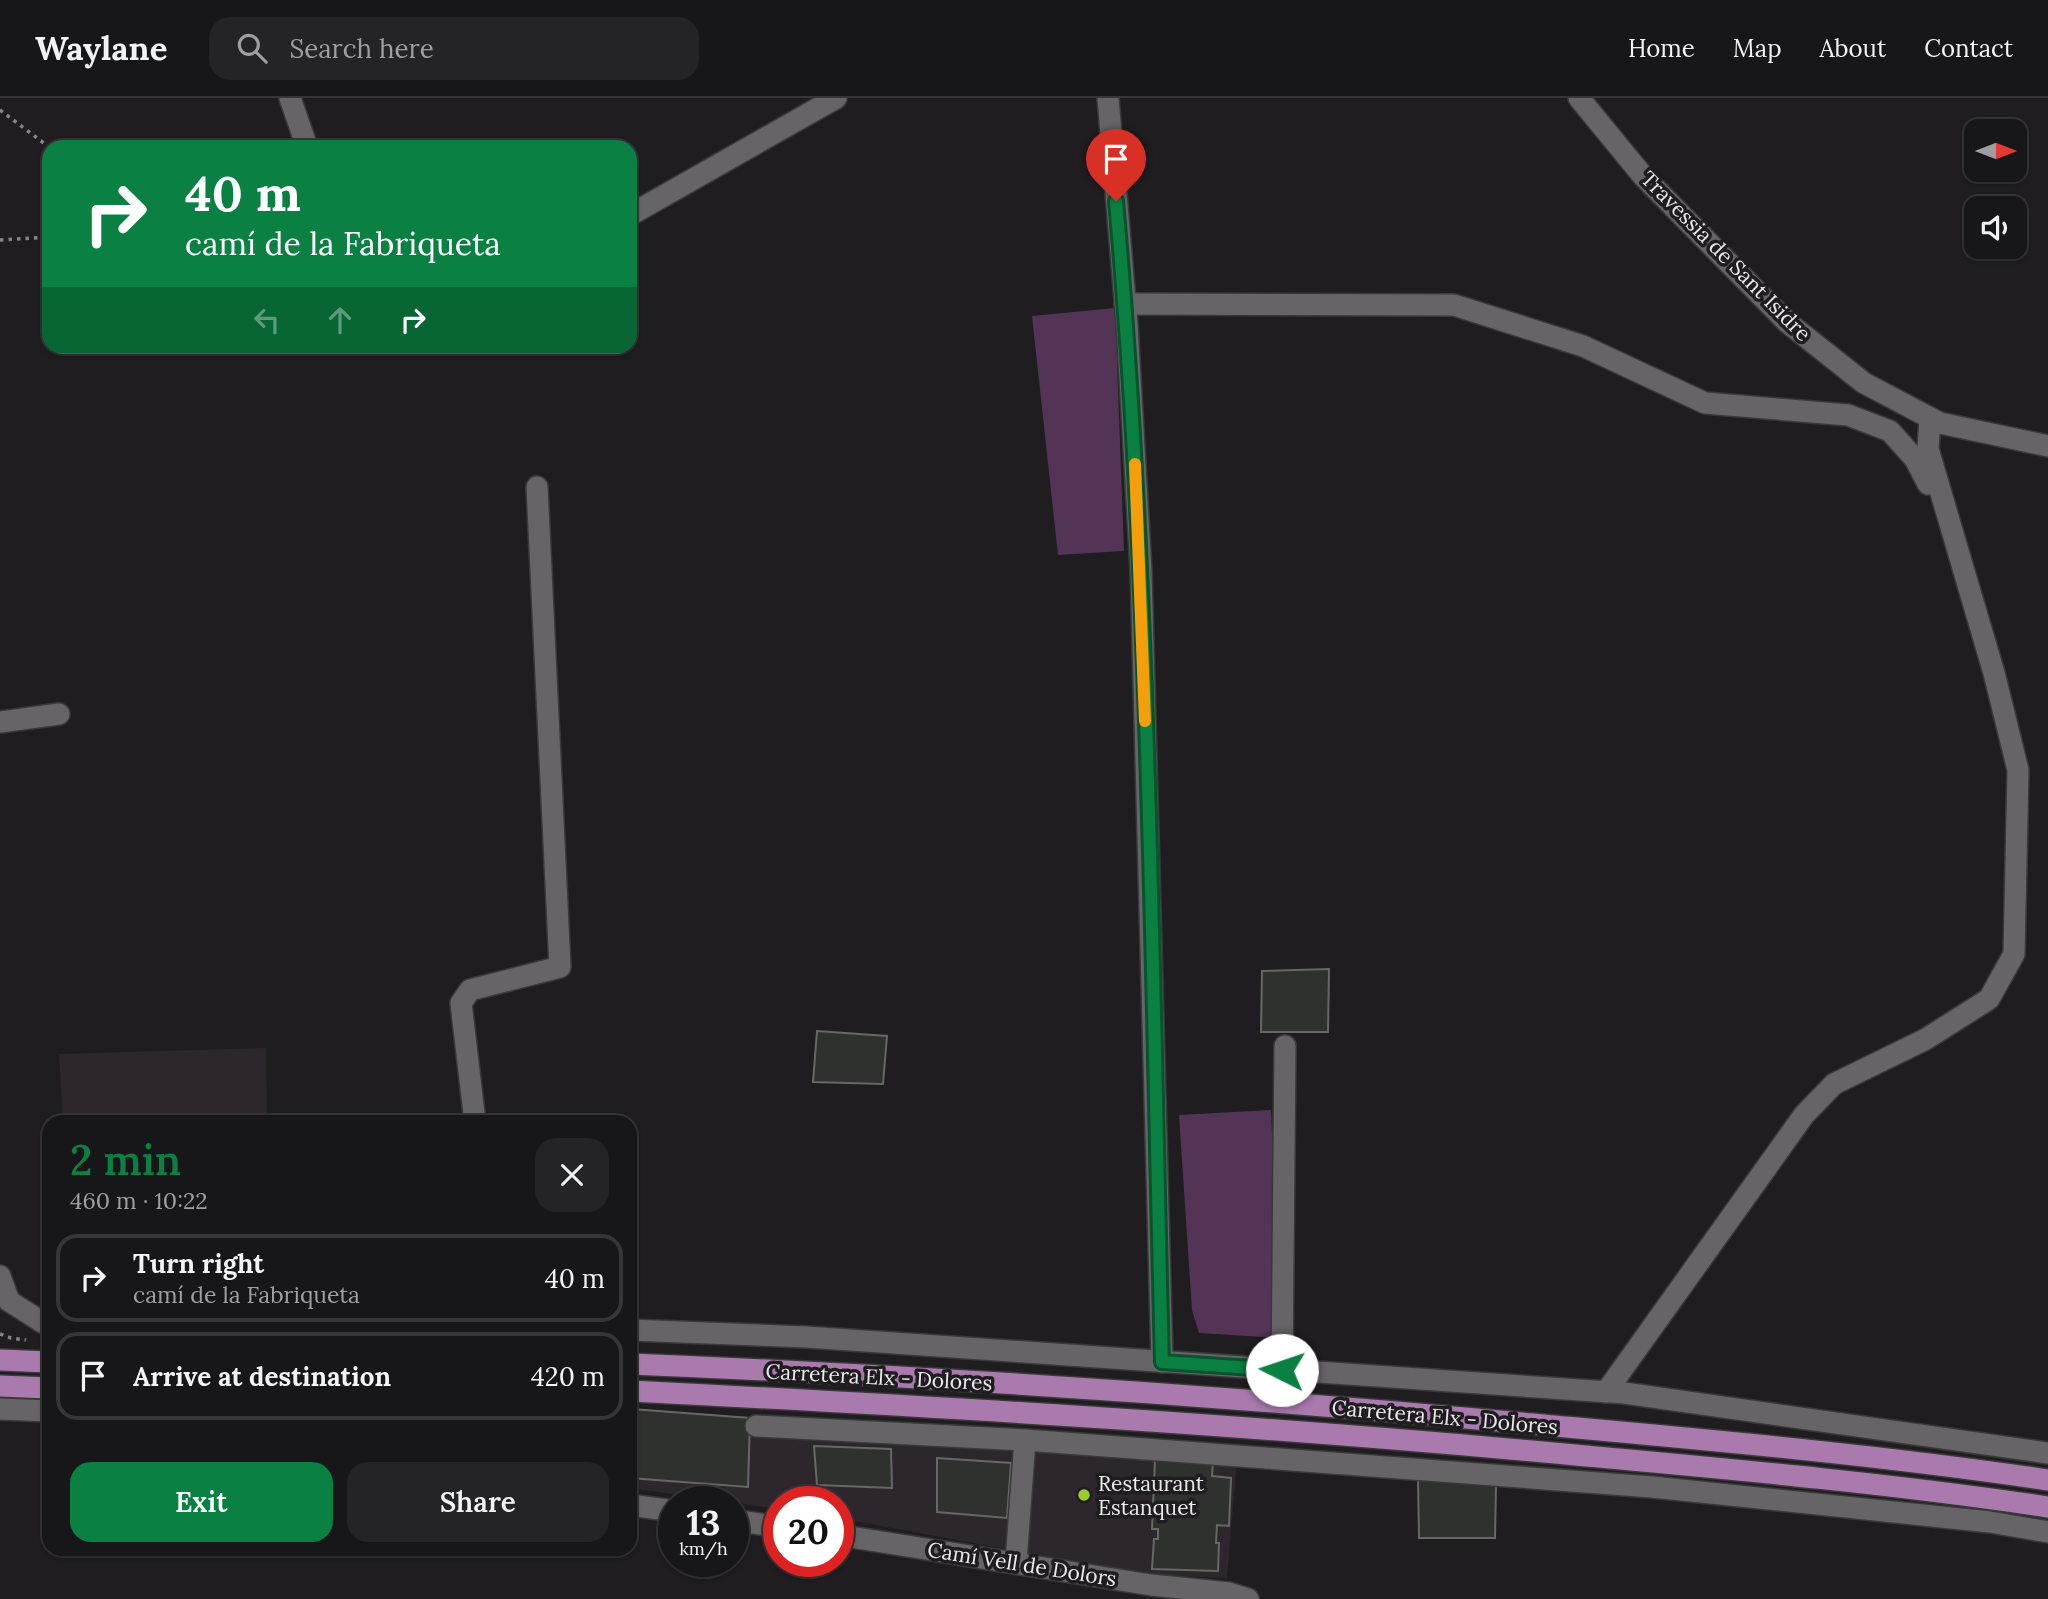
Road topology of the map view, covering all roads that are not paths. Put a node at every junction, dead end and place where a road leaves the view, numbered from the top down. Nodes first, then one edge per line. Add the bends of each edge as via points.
1 (290, 98) edge
2 (836, 98) edge
3 (1108, 98) edge
4 (1578, 98) edge
5 (305, 140) edge
6 (637, 211) edge
7 (1125, 304) junction
8 (1930, 418) junction
9 (2048, 446) edge
10 (537, 487) dead end
11 (1950, 526) junction
12 (59, 714) dead end
13 (0, 722) edge
14 (1285, 1046) dead end
15 (474, 1115) edge
16 (0, 1276) edge
17 (42, 1322) edge
18 (637, 1330) edge
19 (0, 1360) edge
20 (42, 1362) edge
21 (1162, 1362) junction
22 (637, 1364) edge
23 (1282, 1370) junction
24 (0, 1386) edge
25 (42, 1388) edge
26 (637, 1391) edge
27 (1606, 1392) junction
28 (0, 1409) edge
29 (42, 1411) edge
30 (756, 1426) dead end
31 (1025, 1440) junction
32 (2048, 1453) edge
33 (2048, 1480) edge
34 (637, 1506) edge
35 (2048, 1507) edge
36 (658, 1509) edge
37 (2048, 1532) edge
38 (854, 1537) edge
39 (1016, 1562) junction
40 (1151, 1592) edge
41 (1248, 1599) edge

1 - 5 street
2 - 6 street
3 - 7 street
4 - 8 street, Travessia de Sant Isidre via 1643,176 1787,322 1864,383
7 - 11 street via 1454,305 1583,346 1704,403 1848,415 1889,431 1915,459
7 - 21 street via 1141,571
8 - 9 street, Travessia de Sant Isidre
8 - 11 street via 1928,449
10 - 15 street via 560,967 470,990 461,1003
11 - 27 street via 2018,770 2014,954 1989,999 1926,1039 1834,1084 1804,1115
12 - 13 street
14 - 23 street
16 - 17 street via 9,1301
18 - 21 street
19 - 20 main road
21 - 23 street
22 - 33 main road, Carretera Elx - Dolores via 1400,1412 1853,1456
23 - 27 street
24 - 25 main road
26 - 35 main road, Carretera Elx - Dolores via 1004,1410 1404,1439 1727,1469
27 - 32 street
28 - 29 street
30 - 31 street
31 - 37 street via 1652,1487
31 - 39 street
34 - 36 street
38 - 39 street, Camí Vell de Dolors
39 - 40 street, Camí Vell de Dolors
40 - 41 street, Camí Vell de Dolors via 1229,1593

